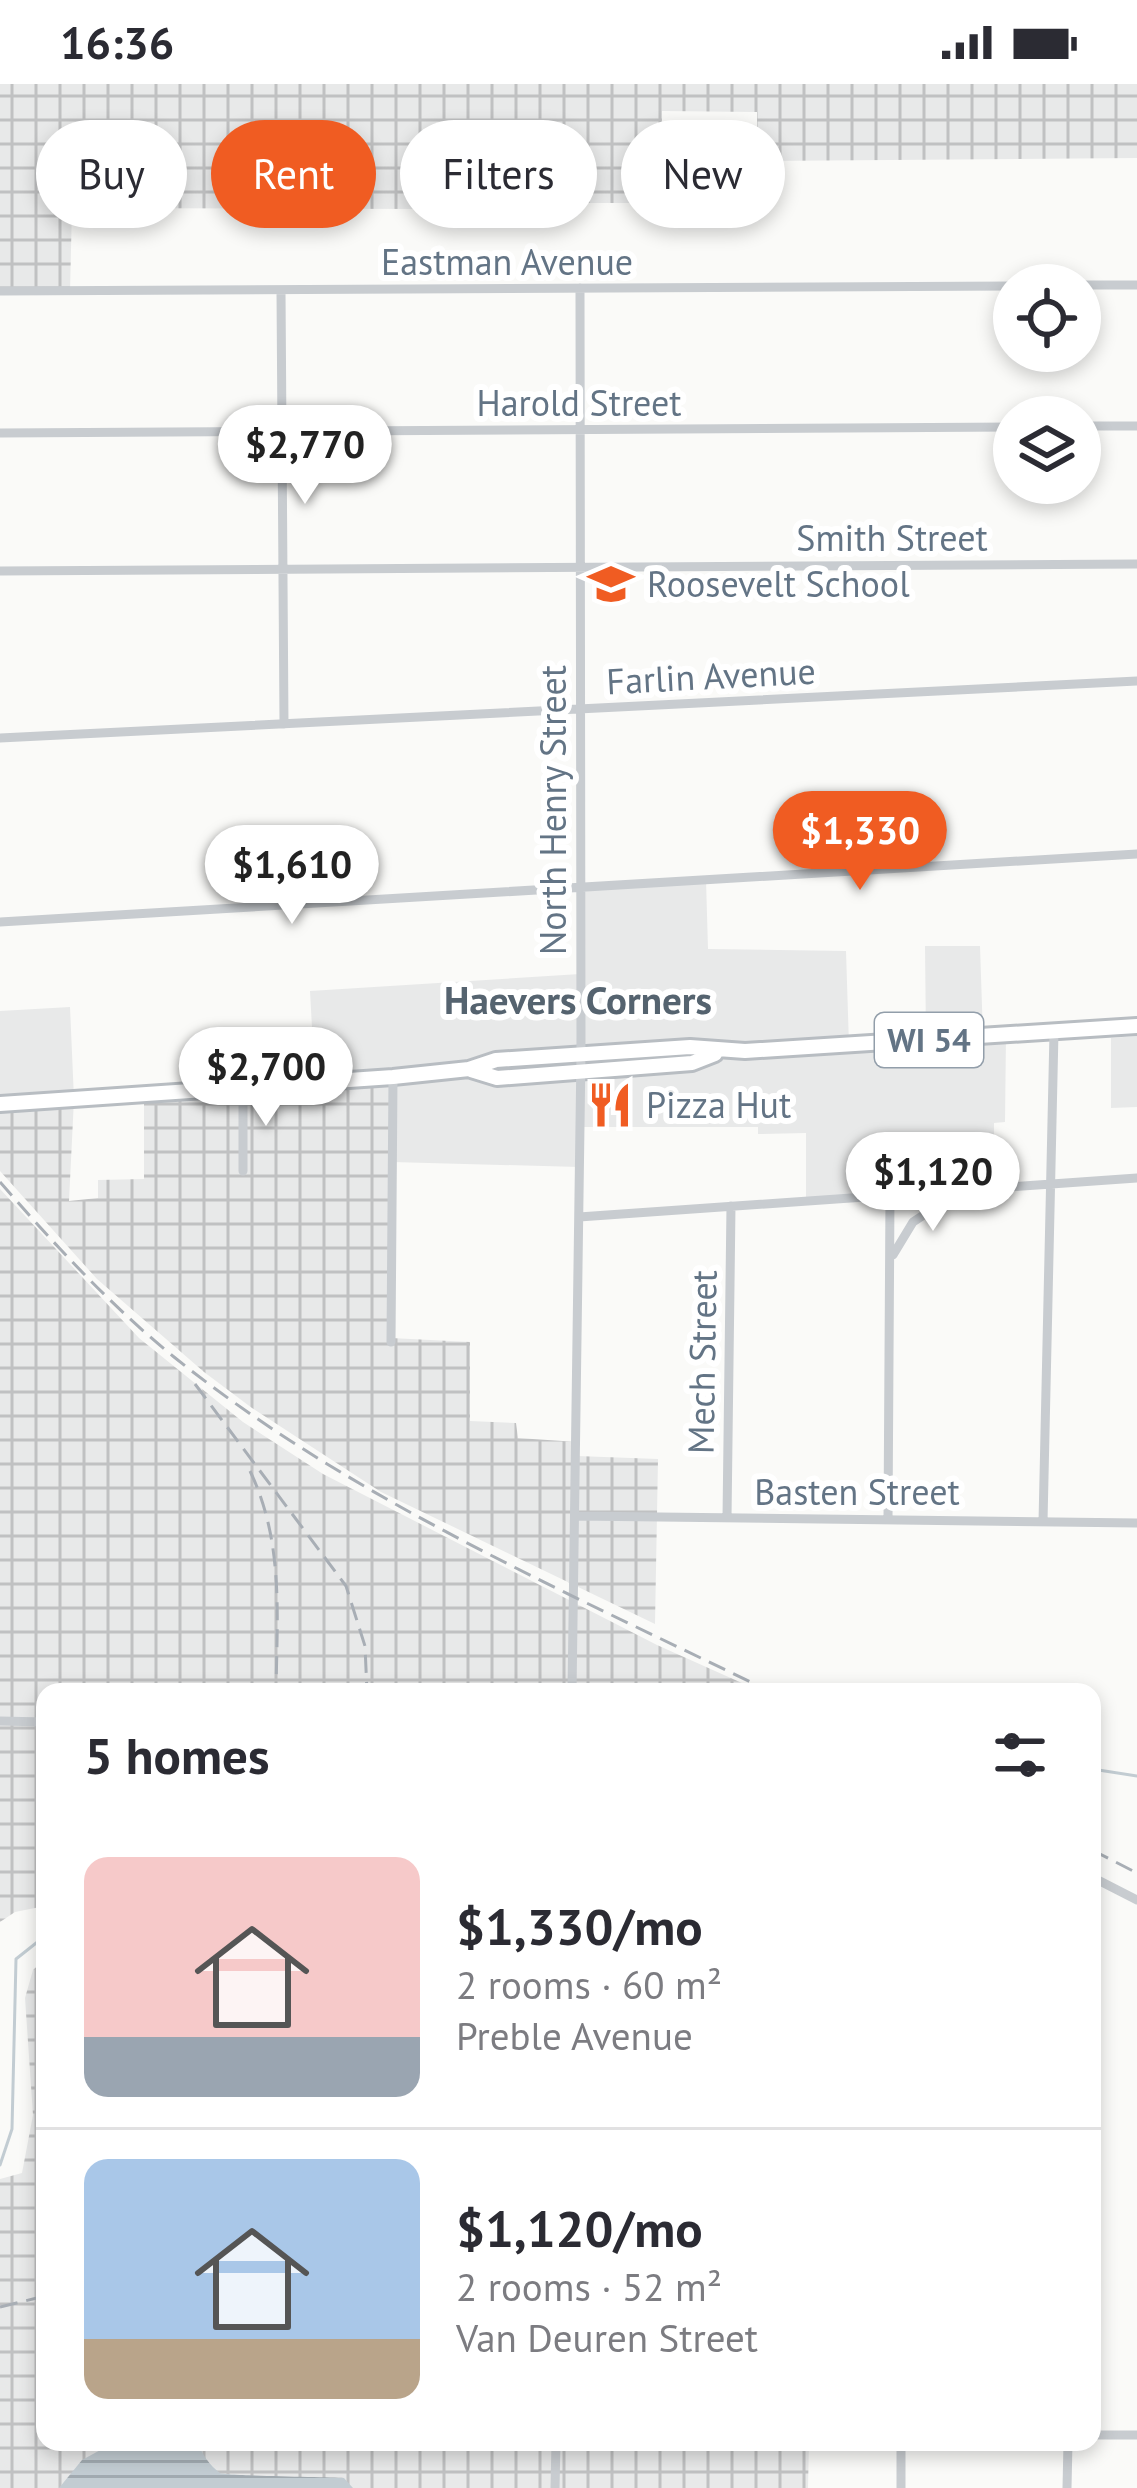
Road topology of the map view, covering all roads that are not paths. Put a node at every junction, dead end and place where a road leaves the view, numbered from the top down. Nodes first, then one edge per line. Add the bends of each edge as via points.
1 (1101, 285) edge
2 (1137, 285) edge
3 (993, 286) edge
4 (580, 288) junction
5 (0, 291) edge
6 (281, 291) junction
7 (1137, 426) edge
8 (993, 427) edge
9 (1101, 427) edge
10 (580, 430) junction
11 (282, 432) junction
12 (0, 433) edge
13 (1137, 564) edge
14 (580, 568) junction
15 (283, 569) junction
16 (0, 571) edge
17 (1137, 681) edge
18 (580, 710) junction
19 (284, 724) junction
20 (0, 738) edge
21 (1137, 854) edge
22 (580, 887) junction
23 (0, 922) edge
24 (1137, 1026) edge
25 (1054, 1031) junction
26 (720, 1052) junction
27 (581, 1054) junction
28 (469, 1069) junction
29 (581, 1071) junction
30 (393, 1077) junction
31 (243, 1087) junction
32 (0, 1104) edge
33 (244, 1171) dead end
34 (1137, 1178) edge
35 (1048, 1184) junction
36 (970, 1189) junction
37 (890, 1195) junction
38 (731, 1206) junction
39 (579, 1216) junction
40 (890, 1272) junction
41 (391, 1342) dead end
42 (576, 1516) junction
43 (727, 1518) junction
44 (888, 1520) junction
45 (1043, 1522) junction
46 (1137, 1522) edge
47 (572, 1683) edge
48 (0, 1721) edge
49 (36, 1722) edge
50 (1101, 1882) edge
51 (1137, 1900) edge
52 (1101, 2435) edge
53 (1137, 2435) edge
54 (556, 2451) edge
55 (902, 2451) edge
56 (1068, 2451) edge
57 (555, 2488) edge
58 (901, 2488) edge
59 (1067, 2488) edge

1 - 2 street
3 - 4 street, Eastman Avenue
4 - 6 street, Eastman Avenue
4 - 10 street, North Henry Street
5 - 6 street, Eastman Avenue
6 - 11 street
7 - 9 street
8 - 10 street, Harold Street
10 - 11 street, Harold Street
10 - 14 street, North Henry Street
11 - 12 street, Harold Street
11 - 15 street
13 - 14 street, Smith Street
14 - 15 street, Smith Street
14 - 18 street, North Henry Street
15 - 16 street, Smith Street
15 - 19 street
17 - 18 street, Farlin Avenue
18 - 19 street, Farlin Avenue
18 - 22 street, North Henry Street
19 - 20 street, Farlin Avenue
21 - 22 street
22 - 23 street
22 - 27 street, North Henry Street
24 - 25 main road, WI 54
25 - 26 main road, WI 54
25 - 35 street
26 - 27 main road, WI 54
26 - 29 main road, WI 54 via 692,1063
27 - 28 main road, WI 54
27 - 29 street, North Henry Street
28 - 29 main road, WI 54 via 497,1078
28 - 30 main road, WI 54
29 - 39 street, North Henry Street
30 - 31 main road, WI 54
30 - 41 street
31 - 32 main road, WI 54
31 - 33 street
34 - 35 street
35 - 36 street
35 - 45 street
36 - 37 street
36 - 40 street via 913,1222
37 - 38 street
37 - 40 street
38 - 39 street
38 - 43 street, Mech Street
39 - 42 street, North Henry Street
40 - 44 street
42 - 43 street, Basten Street
42 - 47 street, North Henry Street
43 - 44 street, Basten Street
44 - 45 street, Basten Street
45 - 46 street, Basten Street
48 - 49 street
50 - 51 street
52 - 53 street
54 - 57 street
55 - 58 street
56 - 59 street

